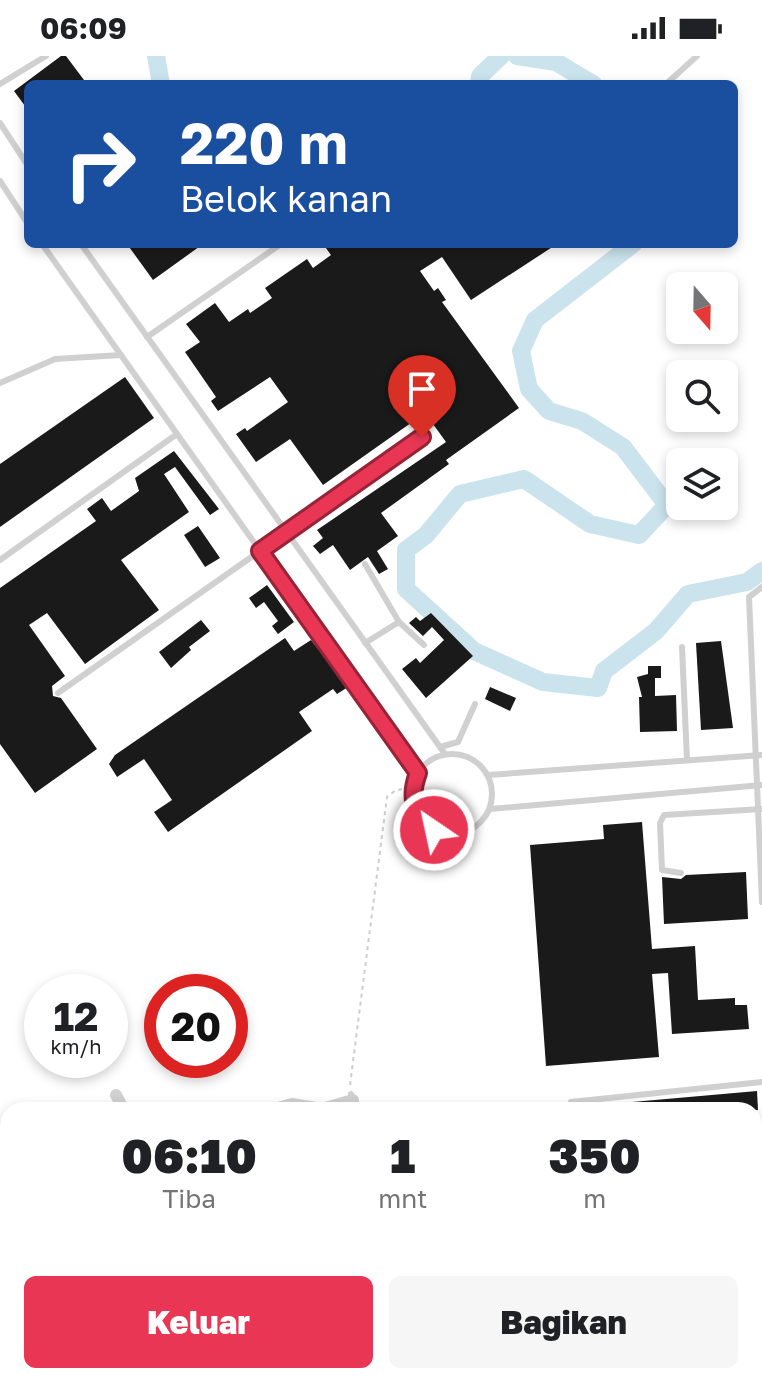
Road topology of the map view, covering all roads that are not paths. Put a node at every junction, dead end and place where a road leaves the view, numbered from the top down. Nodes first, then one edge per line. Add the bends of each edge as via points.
1 (46, 56) edge
2 (697, 56) edge
3 (670, 80) edge
4 (1, 81) edge
5 (0, 123) edge
6 (24, 160) edge
7 (0, 181) edge
8 (7, 192) junction
9 (0, 196) edge
10 (24, 218) edge
11 (45, 248) edge
12 (84, 248) edge
13 (275, 248) edge
14 (147, 337) junction
15 (121, 355) junction
16 (0, 383) edge
17 (177, 434) junction
18 (422, 437) dead end
19 (287, 532) junction
20 (260, 551) junction
21 (0, 560) edge
22 (365, 564) dead end
23 (762, 587) edge
24 (399, 622) junction
25 (365, 643) junction
26 (424, 645) dead end
27 (682, 647) dead end
28 (58, 693) dead end
29 (475, 704) dead end
30 (440, 747) junction
31 (445, 754) junction
32 (762, 755) edge
33 (754, 756) junction
34 (687, 760) junction
35 (418, 773) junction
36 (488, 775) junction
37 (759, 785) edge
38 (490, 809) junction
39 (760, 809) edge
40 (681, 873) dead end
41 (762, 902) edge
42 (762, 1082) edge
43 (116, 1095) dead end
44 (120, 1102) edge
45 (571, 1102) dead end

1 - 4 lane
2 - 3 lane
5 - 6 lane
7 - 8 lane
8 - 9 lane
8 - 10 lane
11 - 15 lane
12 - 14 lane
13 - 14 lane
14 - 19 lane
15 - 16 lane via 55,359
15 - 17 lane
17 - 20 lane
17 - 21 lane
18 - 19 lane
19 - 20 lane
19 - 25 lane
20 - 28 lane
20 - 35 lane
22 - 24 lane
23 - 33 lane via 749,597
24 - 25 lane
24 - 26 lane
25 - 30 lane
27 - 34 lane
29 - 30 lane via 458,742
30 - 31 lane
31 - 35 lane
31 - 36 lane via 477,762
32 - 33 lane
33 - 34 lane
33 - 37 lane
34 - 36 lane
35 - 38 lane via 413,805 421,820 442,832 467,832
36 - 38 lane
37 - 38 lane
37 - 39 lane
39 - 40 lane via 664,815 662,870
39 - 41 lane
42 - 45 lane
43 - 44 street

